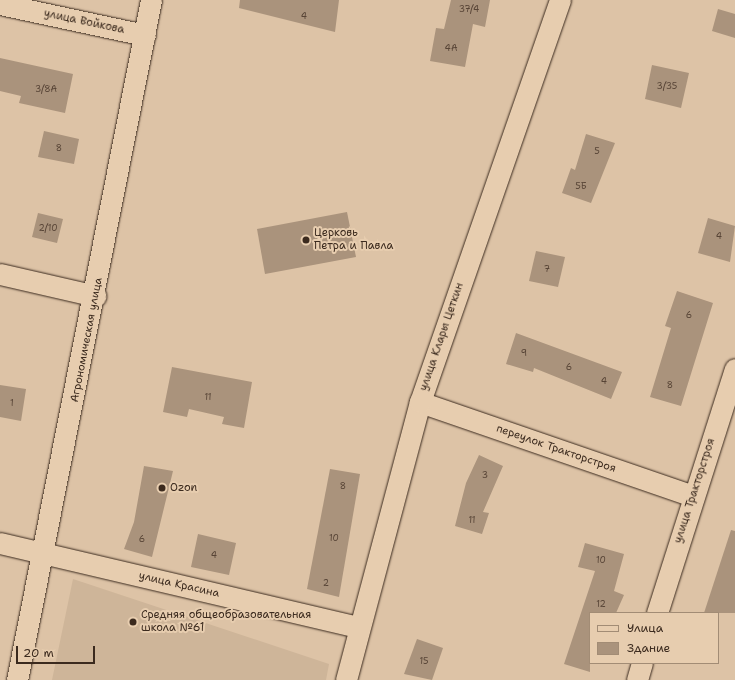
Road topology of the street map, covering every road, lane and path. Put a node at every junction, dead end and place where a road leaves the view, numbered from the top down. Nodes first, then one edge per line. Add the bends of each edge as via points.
1 (151, 0) edge
2 (560, 0) edge
3 (0, 4) edge
4 (145, 35) junction
5 (0, 274) edge
6 (96, 296) junction
7 (735, 369) edge
8 (420, 402) junction
9 (693, 496) junction
10 (0, 543) edge
11 (45, 553) junction
12 (657, 612) edge
13 (358, 627) junction
14 (642, 664) edge
15 (18, 680) edge
16 (346, 680) edge
17 (637, 680) edge

1 - 4 street, Агрономическая улица
2 - 8 street, улица Клары Цеткин
3 - 4 street, улица Войкова
4 - 6 street, Агрономическая улица
5 - 6 street
6 - 11 street, Агрономическая улица
7 - 9 street, улица Тракторстроя
8 - 9 street, переулок Тракторстроя
8 - 13 street, улица Клары Цеткин
9 - 12 street, улица Тракторстроя
10 - 11 street, улица Красина
11 - 13 street, улица Красина
11 - 15 street, Агрономическая улица
13 - 16 street, улица Клары Цеткин
14 - 17 street

